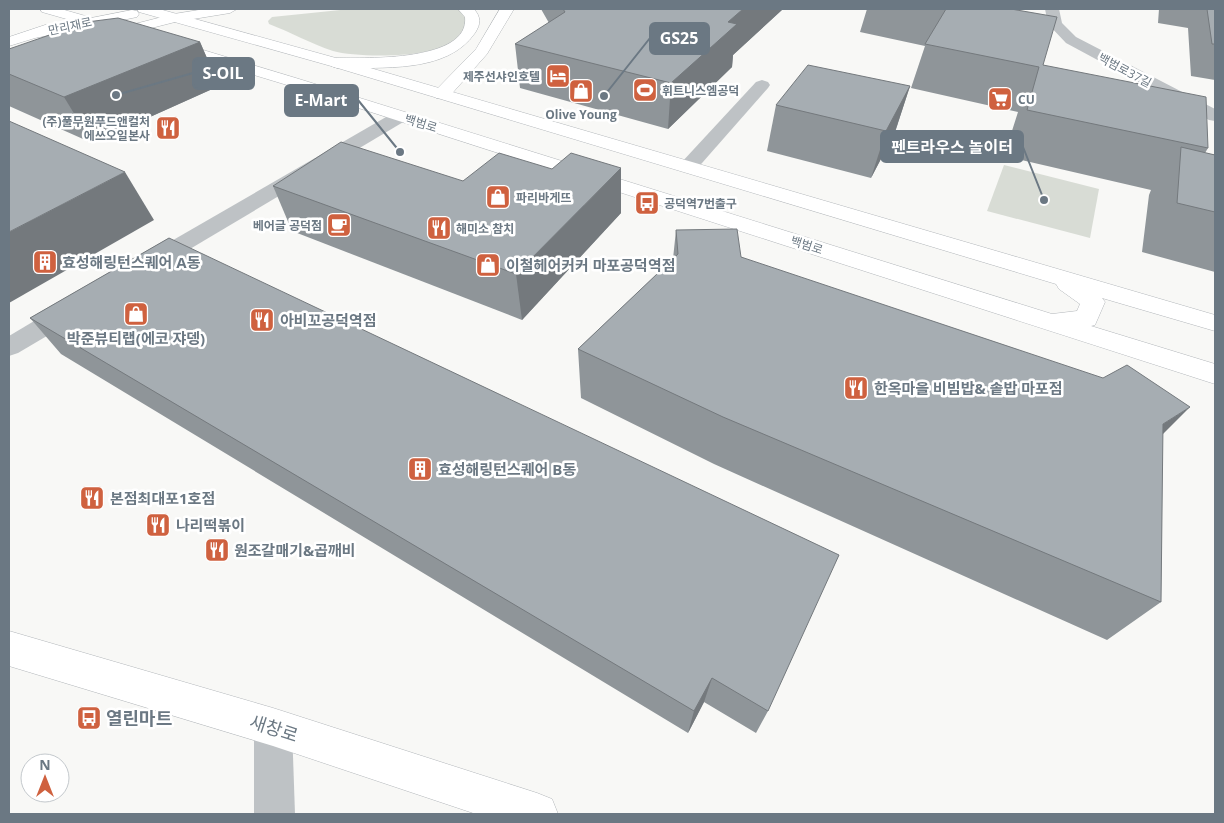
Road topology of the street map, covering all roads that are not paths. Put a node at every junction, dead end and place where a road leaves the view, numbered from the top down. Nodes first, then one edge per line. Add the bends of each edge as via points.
1 (35, 9) edge
2 (47, 9) edge
3 (99, 9) edge
4 (230, 9) edge
5 (466, 9) edge
6 (507, 9) edge
7 (1052, 9) edge
8 (150, 10) edge
9 (171, 13) edge
10 (82, 20) junction
11 (1075, 24) dead end
12 (117, 29) junction
13 (33, 34) junction
14 (79, 40) edge
15 (9, 42) edge
16 (134, 45) edge
17 (337, 63) junction
18 (762, 85) dead end
19 (442, 94) junction
20 (1215, 103) edge
21 (399, 116) junction
22 (1215, 116) edge
23 (688, 167) junction
24 (134, 273) edge
25 (1054, 275) junction
26 (83, 303) edge
27 (1048, 321) junction
28 (1215, 323) edge
29 (9, 347) edge
30 (1215, 374) edge
31 (9, 648) edge
32 (273, 727) junction
33 (275, 814) edge
34 (537, 814) edge

1 - 13 main road via 38,17
2 - 10 main road
3 - 10 main road
4 - 9 main road
5 - 17 main road via 472,13 474,22 469,33 460,44 442,54 382,62
6 - 19 main road via 482,51
7 - 22 street, 백범로37길 via 1055,24 1071,40
8 - 9 main road
8 - 10 main road, 만리재로
8 - 12 main road
9 - 12 main road
9 - 17 main road
10 - 12 main road
10 - 13 main road, 만리재로
11 - 20 street, 백범로37길 via 1090,39
12 - 14 main road
12 - 16 main road via 98,41
12 - 21 main road, 백범로
13 - 15 main road, 만리재로
17 - 19 main road
18 - 23 street
19 - 23 main road
21 - 24 street, 백범로
21 - 27 main road, 백범로
23 - 25 main road
25 - 27 main road via 1093,302 1086,319
25 - 28 main road
26 - 29 street
27 - 30 main road, 백범로
31 - 32 main road, 새창로
32 - 33 street
32 - 34 main road, 새창로

